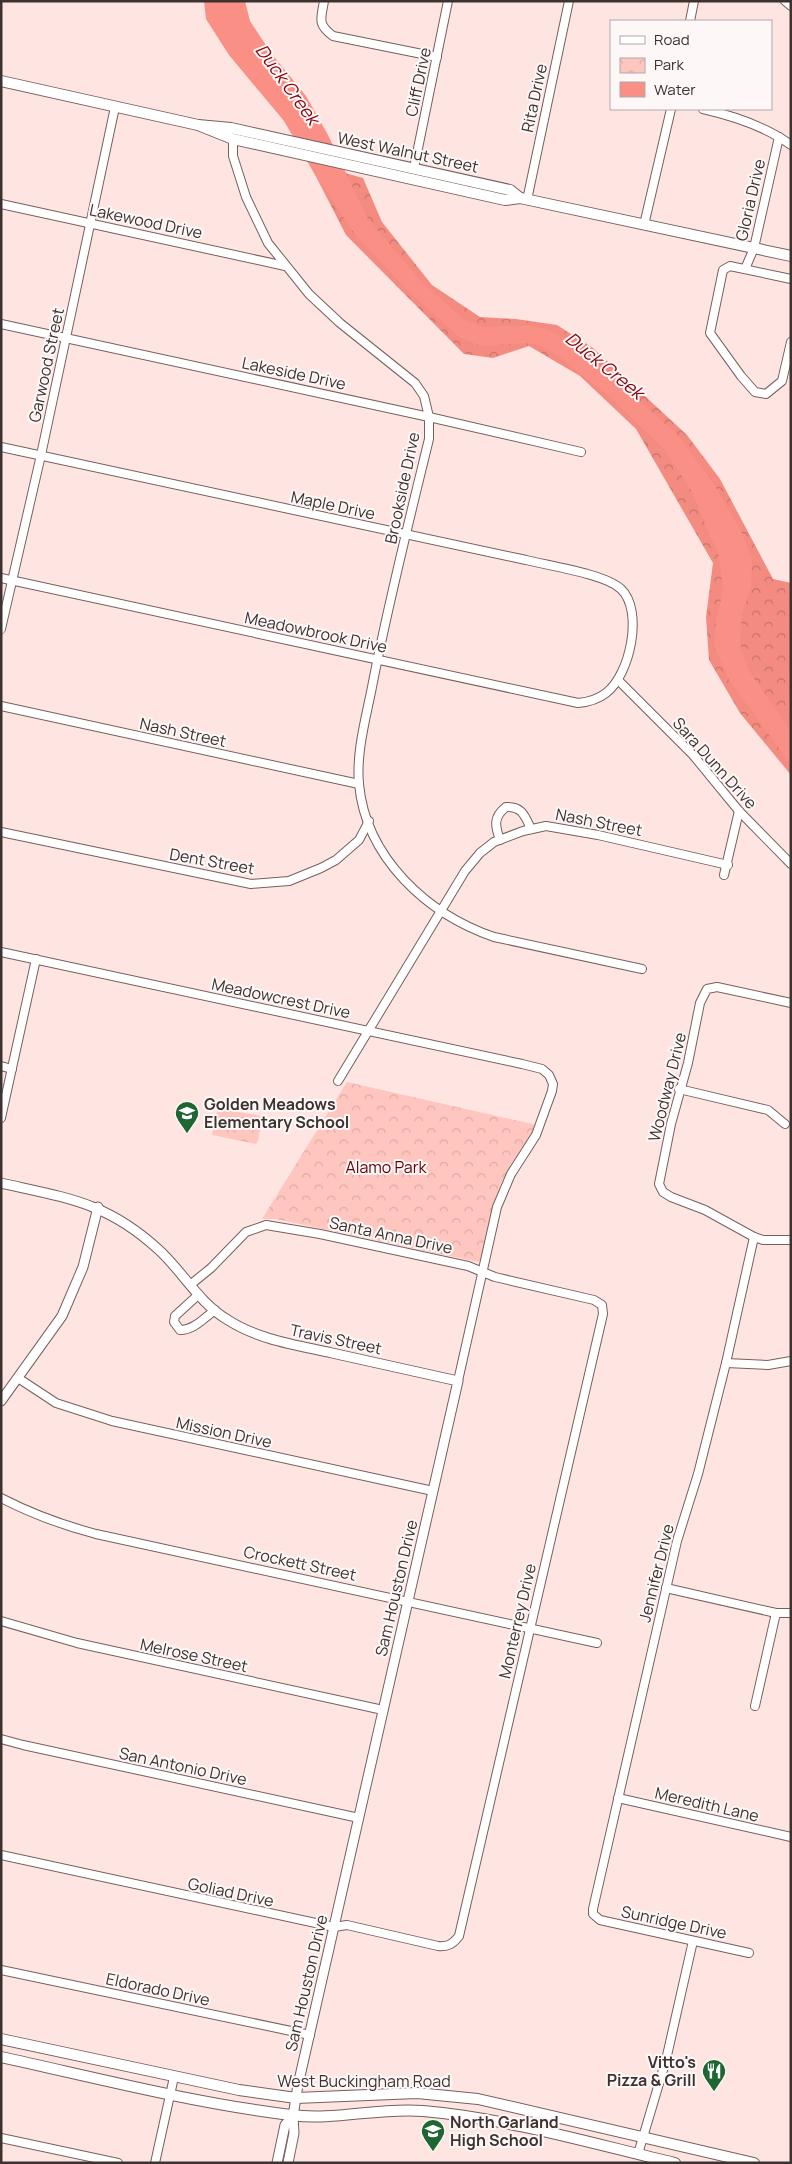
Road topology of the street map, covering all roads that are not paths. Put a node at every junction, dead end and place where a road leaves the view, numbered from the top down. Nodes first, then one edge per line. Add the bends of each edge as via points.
1 (324, 1) edge
2 (448, 1) edge
3 (569, 1) edge
4 (694, 1) edge
5 (785, 1) edge
6 (791, 6) edge
7 (690, 20) edge
8 (437, 57) junction
9 (1, 81) edge
10 (115, 106) junction
11 (671, 110) edge
12 (707, 110) edge
13 (198, 125) junction
14 (779, 136) junction
15 (233, 139) junction
16 (791, 145) edge
17 (414, 168) junction
18 (524, 199) junction
19 (1, 204) edge
20 (90, 223) junction
21 (644, 225) junction
22 (754, 248) junction
23 (791, 256) edge
24 (285, 266) junction
25 (745, 269) junction
26 (791, 279) edge
27 (1, 324) edge
28 (66, 338) junction
29 (791, 342) edge
30 (429, 416) junction
31 (1, 447) edge
32 (580, 452) dead end
33 (41, 455) junction
34 (406, 535) junction
35 (1, 578) edge
36 (12, 581) junction
37 (1, 629) edge
38 (378, 660) junction
39 (618, 680) junction
40 (1, 706) edge
41 (359, 784) junction
42 (739, 811) junction
43 (369, 821) junction
44 (531, 829) junction
45 (1, 832) edge
46 (500, 840) junction
47 (791, 864) edge
48 (728, 865) junction
49 (724, 875) dead end
50 (440, 911) junction
51 (1, 952) edge
52 (36, 959) junction
53 (642, 970) dead end
54 (791, 1003) edge
55 (368, 1031) junction
56 (1, 1066) edge
57 (12, 1069) junction
58 (552, 1078) joint
59 (338, 1081) dead end
60 (679, 1089) junction
61 (1, 1118) edge
62 (785, 1124) dead end
63 (1, 1183) edge
64 (98, 1208) junction
65 (754, 1237) junction
66 (791, 1240) edge
67 (483, 1271) junction
68 (190, 1285) junction
69 (198, 1295) junction
70 (602, 1305) joint
71 (215, 1310) junction
72 (791, 1361) edge
73 (726, 1363) junction
74 (18, 1378) junction
75 (458, 1381) junction
76 (1, 1401) edge
77 (433, 1491) junction
78 (1, 1498) edge
79 (666, 1588) junction
80 (408, 1601) junction
81 (776, 1613) junction
82 (791, 1613) edge
83 (1, 1621) edge
84 (530, 1628) junction
85 (597, 1643) dead end
86 (755, 1706) dead end
87 (383, 1710) junction
88 (1, 1739) edge
89 (618, 1798) junction
90 (359, 1818) junction
91 (791, 1837) edge
92 (1, 1855) edge
93 (595, 1916) joint
94 (334, 1927) junction
95 (693, 1941) junction
96 (455, 1942) joint
97 (749, 1952) dead end
98 (1, 1970) edge
99 (310, 2035) junction
100 (1, 2039) edge
101 (1, 2057) edge
102 (174, 2077) junction
103 (171, 2094) junction
104 (404, 2094) junction
105 (296, 2098) junction
106 (508, 2106) junction
107 (401, 2110) junction
108 (293, 2116) junction
109 (504, 2124) junction
110 (643, 2137) junction
111 (1, 2138) edge
112 (638, 2154) junction
113 (118, 2163) edge
114 (155, 2163) edge
115 (277, 2163) edge
116 (288, 2163) edge
117 (675, 2163) edge
118 (754, 2163) edge

1 - 8 street via 321,23 324,30 333,36
2 - 8 street, Cliff Drive
3 - 18 street, Rita Drive
4 - 7 street
5 - 6 street
8 - 17 street, Cliff Drive
9 - 10 main road, West Walnut Street
10 - 13 main road, West Walnut Street
10 - 20 street, Garwood Street
11 - 21 street
12 - 14 street via 752,123
13 - 15 main road, West Walnut Street
13 - 17 main road, West Walnut Street via 231,128
14 - 16 street
14 - 22 street, Gloria Drive
15 - 18 main road, West Walnut Street via 505,200
15 - 24 street, Brookside Drive via 234,156 256,222
17 - 18 main road, West Walnut Street via 510,190
18 - 21 main road, West Walnut Street
19 - 20 street, Lakewood Drive
20 - 24 street, Lakewood Drive
20 - 28 street, Garwood Street
21 - 22 main road, West Walnut Street
22 - 23 main road, West Walnut Street
22 - 25 street, Gloria Drive
24 - 30 street, Brookside Drive via 340,323 415,383 424,396
25 - 26 street
25 - 29 street via 730,266 723,270 710,333 715,342 756,392 766,394 782,382
27 - 28 street, Lakeside Drive
28 - 30 street, Lakeside Drive
28 - 33 street, Garwood Street
30 - 32 street, Lakeside Drive
30 - 34 street, Brookside Drive via 429,439
31 - 33 street, Maple Drive
33 - 34 street, Maple Drive
33 - 36 street, Garwood Street
34 - 38 street, Brookside Drive
34 - 39 street, Maple Drive via 610,580 630,602 633,615 633,633
35 - 36 street, Meadowbrook Drive
36 - 37 street, Garwood Street
36 - 38 street, Meadowbrook Drive
38 - 39 street, Meadowbrook Drive via 578,703 593,701
38 - 41 street, Brookside Drive via 359,757
39 - 42 street, Sara Dunn Drive via 693,755
40 - 41 street, Nash Street
41 - 43 street, Brookside Drive
42 - 47 street, Sara Dunn Drive
42 - 48 street
43 - 45 street, Dent Street via 359,840 336,860 290,881 251,884
43 - 50 street via 382,850 402,879
44 - 46 street, Nash Street
44 - 46 street via 524,813 506,807 496,820
44 - 48 street, Nash Street via 546,826 598,835
46 - 50 street, Nash Street via 480,853 464,871
48 - 49 street
50 - 53 street via 494,937
50 - 55 street
51 - 52 street, Meadowcrest Drive
52 - 55 street, Meadowcrest Drive
52 - 57 street
54 - 60 street, Woodway Drive via 717,987 707,989 700,1003 688,1063
55 - 58 street, Meadowcrest Drive via 542,1069
55 - 59 street
56 - 57 street
57 - 61 street
58 - 67 street, Sam Houston Drive via 551,1096 536,1135 511,1174 498,1207
60 - 62 street via 768,1110
60 - 65 street, Woodway Drive via 659,1184 663,1192
63 - 64 street, Travis Street
64 - 68 street, Travis Street via 130,1225 159,1250
64 - 74 street via 73,1293 62,1316
65 - 66 street
65 - 73 street, Jennifer Drive
67 - 68 street, Santa Anna Drive via 266,1225 246,1232
67 - 70 street, Santa Anna Drive via 495,1277 594,1300
67 - 75 street, Sam Houston Drive
68 - 69 street, Travis Street
69 - 71 street, Travis Street
69 - 71 street via 175,1316 174,1322 180,1330 194,1326
70 - 84 street, Monterrey Drive via 603,1314
71 - 75 street, Travis Street via 248,1332 278,1341
72 - 73 street via 768,1365
73 - 79 street, Jennifer Drive
74 - 76 street
74 - 77 street, Mission Drive via 56,1403 112,1421
75 - 77 street, Sam Houston Drive
77 - 80 street, Sam Houston Drive
78 - 80 street, Crockett Street via 32,1514 96,1534
79 - 81 street
79 - 89 street, Jennifer Drive
80 - 84 street, Crockett Street
80 - 87 street, Sam Houston Drive
81 - 82 street
81 - 86 street
83 - 87 street, Melrose Street via 77,1643
84 - 85 street, Crockett Street
84 - 96 street, Monterrey Drive
87 - 90 street, Sam Houston Drive
88 - 90 street, San Antonio Drive
89 - 91 street, Meredith Lane
89 - 93 street, Jennifer Drive via 593,1908
90 - 94 street, Sam Houston Drive
92 - 94 street, Goliad Drive
93 - 95 street, Sunridge Drive via 600,1920
94 - 96 street, Goliad Drive via 347,1925 438,1946 447,1947
94 - 99 street, Sam Houston Drive
95 - 97 street, Sunridge Drive
95 - 110 street via 666,2060
98 - 99 street, Eldorado Drive
99 - 105 street, Sam Houston Drive
100 - 102 main road, West Buckingham Road
101 - 103 main road, West Buckingham Road
102 - 103 street
102 - 105 main road, West Buckingham Road
103 - 108 main road, West Buckingham Road
103 - 114 street
104 - 105 main road, West Buckingham Road
104 - 106 main road, West Buckingham Road via 450,2095
104 - 107 main road
105 - 108 street, Sam Houston Drive
106 - 109 main road
106 - 110 main road, West Buckingham Road
107 - 108 main road, West Buckingham Road
107 - 109 main road, West Buckingham Road via 439,2112
108 - 115 street, Sam Houston Drive via 285,2125
108 - 116 street, Sam Houston Drive via 294,2133
109 - 112 main road, West Buckingham Road
110 - 112 street
110 - 118 main road, West Buckingham Road
111 - 113 street
112 - 117 main road, West Buckingham Road

